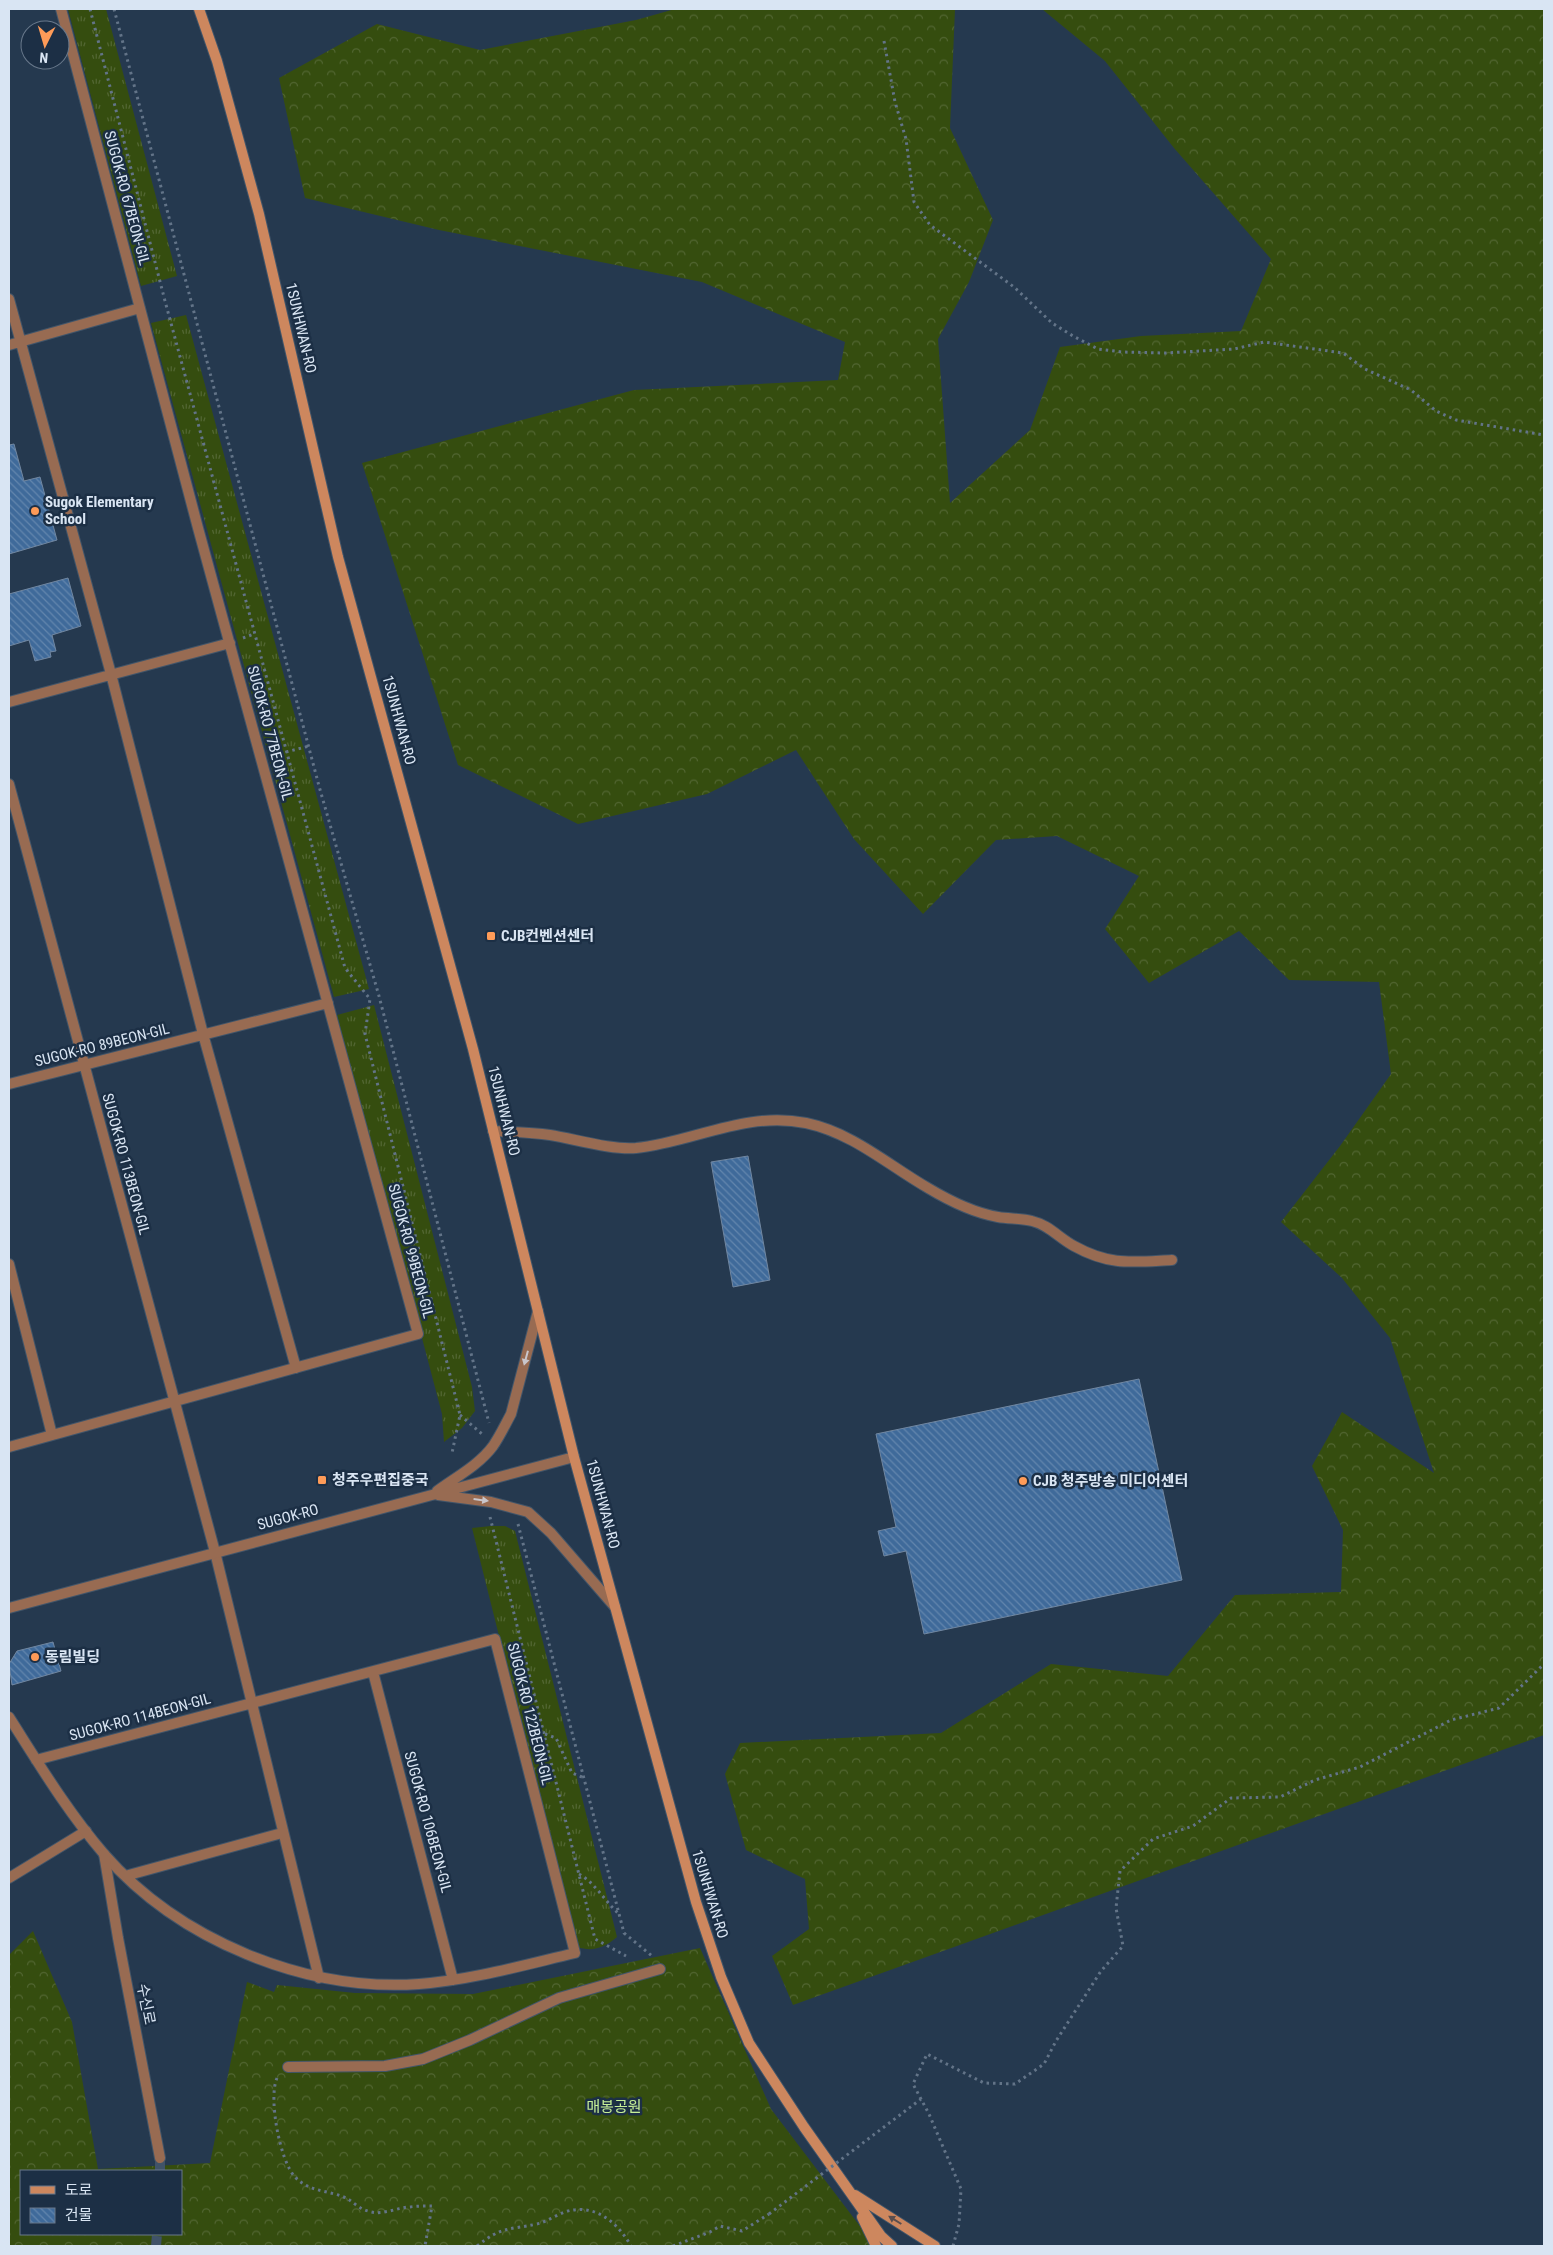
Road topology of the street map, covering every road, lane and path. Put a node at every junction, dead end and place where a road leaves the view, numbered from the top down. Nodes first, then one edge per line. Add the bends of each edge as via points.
1 (61, 9) edge
2 (90, 9) edge
3 (114, 9) edge
4 (199, 9) edge
5 (884, 41) dead end
6 (9, 298) edge
7 (140, 308) junction
8 (20, 342) junction
9 (9, 344) edge
10 (1544, 435) edge
11 (188, 489) joint
12 (230, 643) junction
13 (111, 674) junction
14 (9, 702) edge
15 (309, 746) junction
16 (286, 752) junction
17 (9, 784) edge
18 (328, 1003) junction
19 (203, 1034) junction
20 (84, 1065) junction
21 (9, 1084) edge
22 (493, 1131) junction
23 (1172, 1260) dead end
24 (9, 1265) edge
25 (538, 1311) junction
26 (296, 1368) junction
27 (174, 1402) junction
28 (460, 1416) junction
29 (490, 1428) dead end
30 (52, 1435) junction
31 (484, 1436) dead end
32 (9, 1447) edge
33 (452, 1453) dead end
34 (574, 1457) junction
35 (432, 1495) junction
36 (489, 1514) dead end
37 (516, 1519) dead end
38 (215, 1552) junction
39 (615, 1607) junction
40 (9, 1608) edge
41 (1544, 1664) edge
42 (373, 1672) junction
43 (252, 1704) junction
44 (9, 1717) edge
45 (544, 1734) junction
46 (36, 1760) junction
47 (582, 1777) junction
48 (86, 1832) junction
49 (282, 1833) junction
50 (104, 1854) junction
51 (579, 1874) junction
52 (125, 1876) junction
53 (9, 1878) edge
54 (618, 1913) junction
55 (626, 1956) dead end
56 (658, 1964) joint
57 (319, 1978) junction
58 (453, 1980) junction
59 (288, 2067) joint
60 (921, 2099) junction
61 (160, 2158) tunnel mouth
62 (850, 2192) junction
63 (425, 2246) edge
64 (477, 2246) edge
65 (631, 2246) edge
66 (673, 2246) edge
67 (876, 2246) edge
68 (892, 2246) edge
69 (935, 2246) edge
70 (953, 2246) edge

1 - 7 street, SUGOK-RO 67BEON-GIL
2 - 16 path via 162,292
3 - 15 path
4 - 22 main road, 1SUNHWAN-RO via 217,61 259,214 338,557
5 - 10 path via 895,102 906,138 914,202 930,225 1014,287 1052,322 1073,336 1098,350 1122,352 1234,349 1264,342 1343,353 1365,369 1411,390 1436,410 1456,420
6 - 8 street
7 - 8 street
7 - 11 street, SUGOK-RO 67BEON-GIL
8 - 9 street
8 - 13 street
11 - 12 street, SUGOK-RO 77BEON-GIL
12 - 13 street
12 - 18 street, SUGOK-RO 77BEON-GIL
13 - 14 street
13 - 19 street
15 - 16 path
15 - 29 path via 379,996
16 - 28 path via 345,968 370,998 365,1034
17 - 20 street, SUGOK-RO 113BEON-GIL
18 - 19 street, SUGOK-RO 89BEON-GIL
18 - 26 street, SUGOK-RO 99BEON-GIL via 418,1334
19 - 20 street, SUGOK-RO 89BEON-GIL
19 - 26 street
20 - 21 street, SUGOK-RO 89BEON-GIL
20 - 27 street, SUGOK-RO 113BEON-GIL
22 - 23 street via 548,1135 633,1148 665,1144 727,1125 761,1120 805,1123 837,1133 875,1152 931,1190 996,1216 1032,1221 1102,1260
22 - 25 main road, 1SUNHWAN-RO
24 - 30 street
25 - 34 main road, 1SUNHWAN-RO
25 -> 35 street via 511,1414 493,1446
26 - 27 street, SUGOK-RO 99BEON-GIL
27 - 30 street, SUGOK-RO 99BEON-GIL
27 - 38 street, SUGOK-RO 113BEON-GIL
28 - 31 path
28 - 33 path
30 - 32 street, SUGOK-RO 99BEON-GIL
34 - 35 street, SUGOK-RO
34 - 39 main road, 1SUNHWAN-RO
35 - 38 street, SUGOK-RO
35 -> 39 street via 491,1502 528,1512 551,1533
36 - 45 path
37 - 47 path
38 - 40 street, SUGOK-RO
38 - 43 street
39 - 62 main road, 1SUNHWAN-RO via 696,1902 721,1977 749,2043
41 - 60 path via 1499,1708 1451,1720 1360,1767 1315,1780 1280,1797 1231,1798 1193,1826 1153,1839 1120,1872 1116,1908 1123,1946 1101,1971 1044,2064 1015,2084 984,2083 927,2054 913,2084
42 - 43 street, SUGOK-RO 122BEON-GIL
42 - 58 street, SUGOK-RO 106BEON-GIL
42 - 58 street, SUGOK-RO 122BEON-GIL via 495,1639 575,1953
43 - 46 street, SUGOK-RO 114BEON-GIL
43 - 49 street
44 - 46 street
45 - 47 path via 556,1738 572,1773
45 - 51 path
46 - 48 street via 58,1797
47 - 54 path
48 - 50 street
48 - 53 street
49 - 52 street
49 - 57 street
50 - 52 street
50 - 61 street, 수신로
51 - 54 path via 589,1880
51 - 55 path via 595,1938
52 - 57 street via 177,1916 236,1950
54 - 56 path via 624,1933
56 - 59 street via 559,1998 424,2059 385,2066
57 - 58 street via 392,1985
59 - 63 path via 278,2075 273,2086 279,2139 294,2176 305,2186 347,2198 367,2211 381,2213 432,2206
60 - 66 path, bridge via 742,2231 720,2226
60 - 70 path via 961,2189 959,2224
62 - 67 main road
62 - 68 main road, 1SUNHWAN-RO
69 -> 62 main road, 1SUNHWAN-RO
64 - 65 path via 493,2234 507,2229 553,2219 571,2210 588,2209 616,2225

